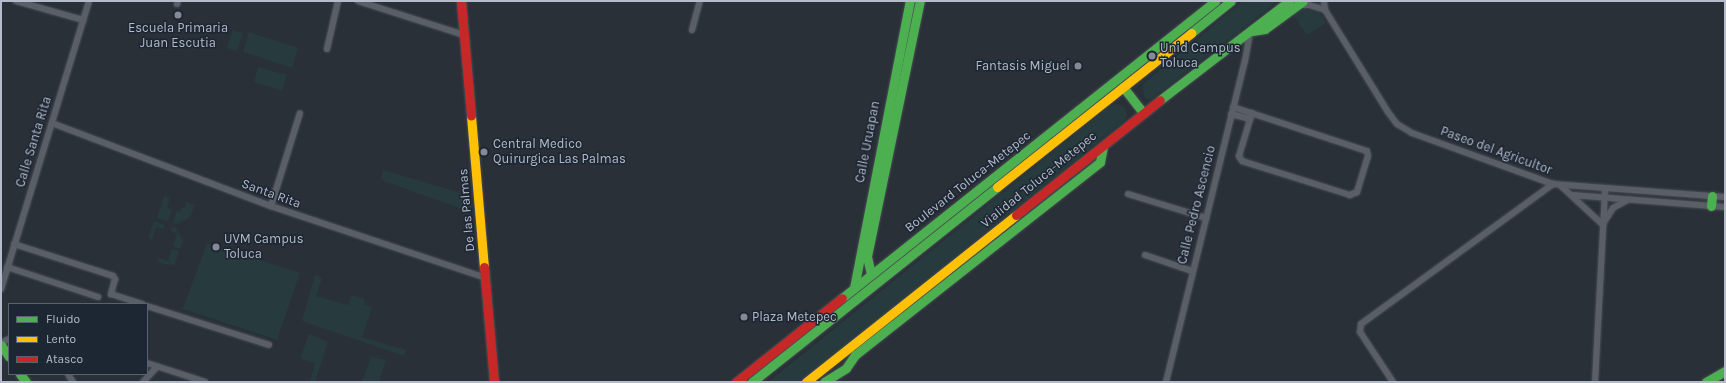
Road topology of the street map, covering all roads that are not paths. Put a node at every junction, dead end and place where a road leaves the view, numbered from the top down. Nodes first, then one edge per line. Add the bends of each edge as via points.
1 (16, 1) edge
2 (89, 1) edge
3 (338, 1) edge
4 (358, 1) edge
5 (461, 1) edge
6 (700, 1) edge
7 (910, 1) edge
8 (920, 1) edge
9 (1215, 1) edge
10 (1231, 1) edge
11 (1289, 1) edge
12 (1324, 1) edge
13 (1300, 3) edge
14 (1325, 10) junction
15 (1202, 13) junction
16 (83, 20) junction
17 (1192, 21) junction
18 (1203, 23) junction
19 (692, 30) dead end
20 (1251, 32) junction
21 (464, 35) junction
22 (327, 49) dead end
23 (1123, 87) junction
24 (1233, 107) junction
25 (300, 112) dead end
26 (1143, 113) junction
27 (1230, 114) junction
28 (1251, 116) junction
29 (52, 122) junction
30 (1103, 146) junction
31 (1553, 184) junction
32 (1560, 185) junction
33 (1605, 188) junction
34 (1128, 194) dead end
35 (1572, 195) junction
36 (1605, 196) junction
37 (1712, 196) junction
38 (1725, 197) edge
39 (1630, 199) junction
40 (271, 206) junction
41 (1711, 206) junction
42 (1725, 207) edge
43 (1206, 218) junction
44 (1603, 224) junction
45 (14, 244) junction
46 (898, 253) junction
47 (1145, 255) dead end
48 (904, 261) junction
49 (8, 267) junction
50 (1192, 271) junction
51 (871, 274) junction
52 (486, 278) junction
53 (854, 288) junction
54 (1, 289) edge
55 (98, 297) dead end
56 (139, 303) edge
57 (148, 306) edge
58 (858, 341) junction
59 (1, 344) edge
60 (270, 345) dead end
61 (8, 355) edge
62 (855, 355) junction
63 (148, 364) edge
64 (157, 367) junction
65 (846, 368) junction
66 (1725, 370) edge
67 (817, 377) edge
68 (143, 382) edge
69 (205, 382) edge
70 (494, 382) edge
71 (736, 382) edge
72 (752, 382) edge
73 (806, 382) edge
74 (824, 382) edge
75 (840, 382) edge
76 (1166, 382) edge
77 (1393, 382) edge
78 (1595, 382) edge
79 (1706, 382) edge

1 - 16 street
2 - 16 street, Calle Santa Rita
3 - 22 street
4 - 21 street
5 - 21 main road, De las Palmas
6 - 19 street
7 - 53 main road, Calle Uruapan
8 - 51 main road, Calle Uruapan via 867,256
9 - 15 main road, Boulevard Toluca-Metepec
10 - 18 main road, Vialidad Toluca-Metepec
11 - 20 main road, Vialidad Toluca-Metepec
12 - 14 street, Paseo del Agricultor
13 - 14 street
13 - 20 main road via 1265,29
14 - 31 street, Paseo del Agricultor via 1397,124 1412,133
15 - 17 main road, Boulevard Toluca-Metepec
15 - 18 main road
16 - 29 street, Calle Santa Rita
17 - 18 main road
17 - 46 main road, Boulevard Toluca-Metepec
18 - 23 main road, Vialidad Toluca-Metepec
20 - 24 street, Calle Pedro Ascencio
20 - 26 main road, Vialidad Toluca-Metepec
21 - 52 main road, De las Palmas
23 - 26 main road
23 - 48 main road, Vialidad Toluca-Metepec
24 - 27 street, Calle Pedro Ascencio
24 - 28 street
25 - 40 street
26 - 30 main road, Vialidad Toluca-Metepec
27 - 28 street
27 - 43 street, Calle Pedro Ascencio
28 - 28 street via 1367,151 1368,156 1357,192 1350,195 1242,161 1239,156
29 - 40 street, Santa Rita
29 - 45 street, Calle Santa Rita
30 - 58 main road, Vialidad Toluca-Metepec
30 - 62 main road via 1100,162
31 - 32 street, Paseo del Agricultor
31 - 77 street via 1361,324 1360,332
32 - 33 street, Paseo del Agricultor
32 - 35 street
33 - 36 street
33 - 37 street, Paseo del Agricultor
34 - 43 street
35 - 36 street
35 - 44 street
36 - 39 street
36 - 44 street
37 - 38 street, Paseo del Agricultor
37 - 41 main road
39 - 41 street
39 - 44 street via 1613,208
40 - 52 street, Santa Rita
41 - 42 street
43 - 50 street, Calle Pedro Ascencio
44 - 78 street
45 - 49 street, Calle Santa Rita
45 - 56 street via 113,276 115,279 112,294
46 - 48 main road
46 - 51 main road, Boulevard Toluca-Metepec
47 - 50 street
48 - 72 main road, Vialidad Toluca-Metepec
49 - 54 street, Calle Santa Rita
49 - 55 street
50 - 76 street, Calle Pedro Ascencio
51 - 53 main road, Boulevard Toluca-Metepec
52 - 70 main road, De las Palmas
53 - 71 main road, Boulevard Toluca-Metepec
57 - 60 street
58 - 62 main road
58 - 67 main road, Vialidad Toluca-Metepec
59 - 61 main road
62 - 65 main road
63 - 64 street
64 - 68 street
64 - 69 street
65 - 74 main road
65 - 75 main road
66 - 79 main road
67 - 73 main road, Vialidad Toluca-Metepec

